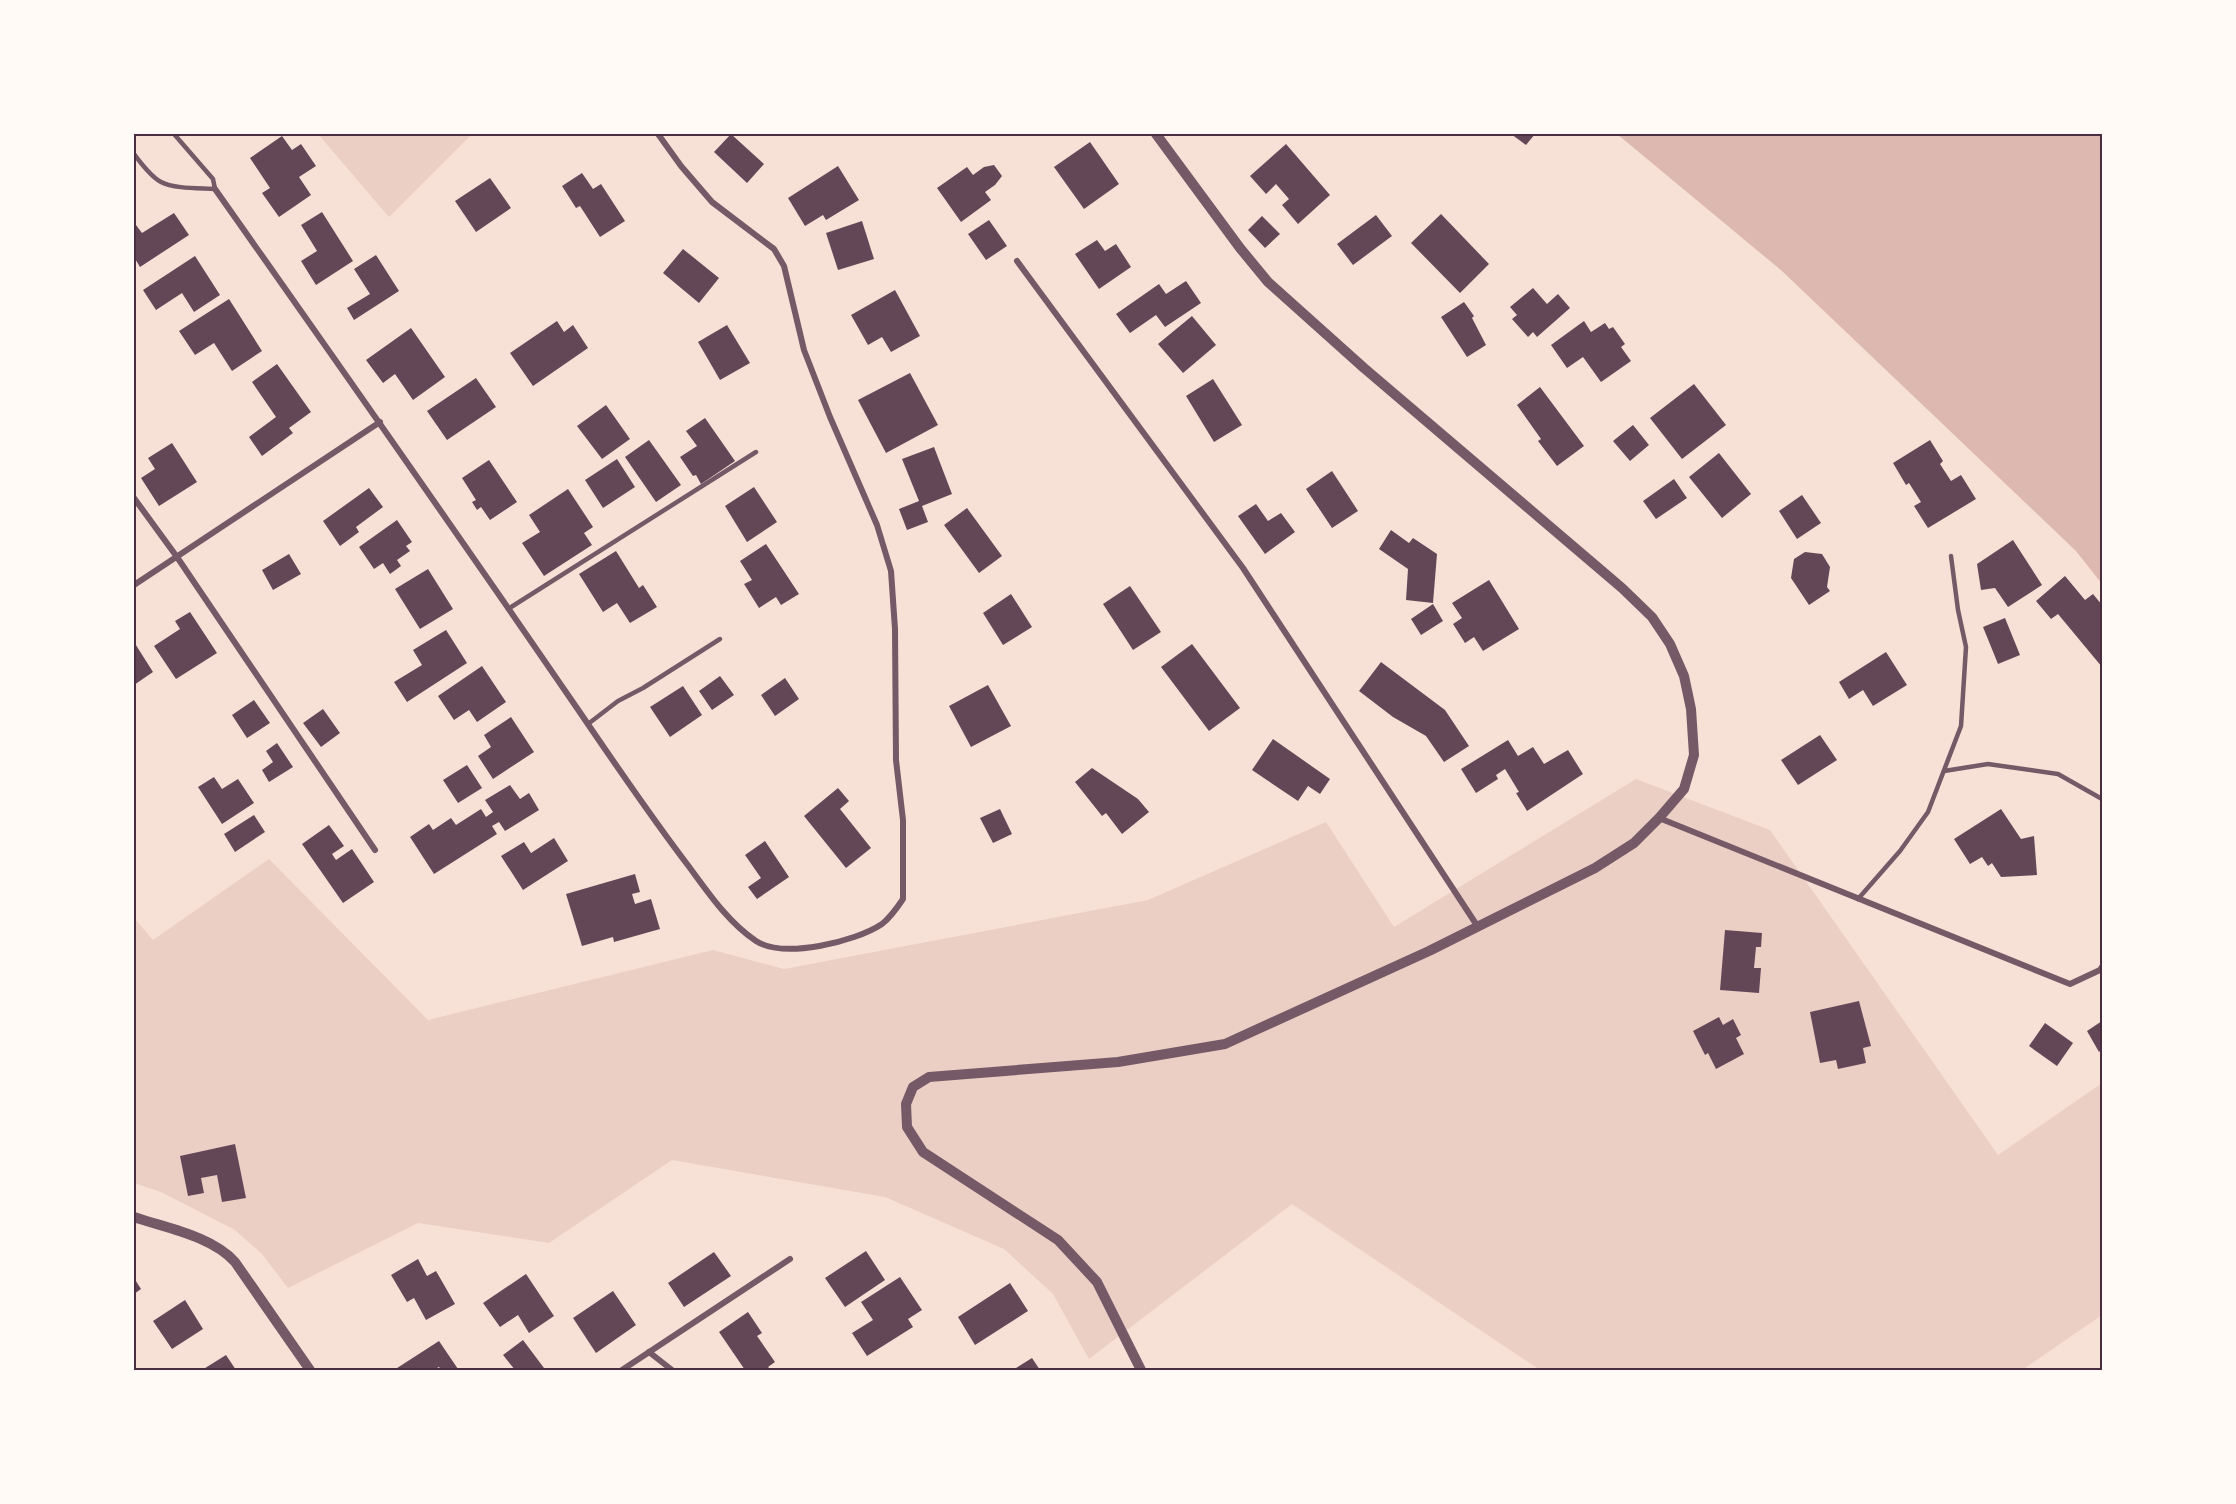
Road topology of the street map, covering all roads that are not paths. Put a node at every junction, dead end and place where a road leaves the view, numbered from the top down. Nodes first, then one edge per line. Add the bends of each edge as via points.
1 (174, 134) edge
2 (658, 134) edge
3 (1156, 134) edge
4 (134, 154) edge
5 (215, 189) junction
6 (1017, 261) dead end
7 (380, 422) junction
8 (756, 452) dead end
9 (134, 498) edge
10 (1951, 556) dead end
11 (177, 557) junction
12 (134, 585) edge
13 (508, 609) junction
14 (720, 639) dead end
15 (588, 724) junction
16 (1944, 771) junction
17 (2103, 799) edge
18 (1659, 818) junction
19 (375, 850) dead end
20 (1858, 899) junction
21 (1478, 927) junction
22 (2103, 967) edge
23 (134, 1217) edge
24 (790, 1260) dead end
25 (649, 1352) junction
26 (310, 1371) edge
27 (622, 1371) edge
28 (672, 1371) edge
29 (1141, 1371) edge

1 - 5 lane via 213,180
2 - 15 street via 712,202 774,249 784,266 804,350 877,525 891,571 893,594 903,899 882,924 823,945 769,948 754,940 719,908
3 - 18 street via 1268,282 1652,617 1684,676 1694,755 1684,789
4 - 5 lane via 161,182
5 - 7 street
6 - 21 street via 1243,568
7 - 11 street
7 - 13 street
8 - 13 lane
9 - 11 street
10 - 16 lane via 1966,647 1961,726
11 - 12 street
11 - 19 street
13 - 15 street
14 - 15 lane via 618,701
16 - 17 lane via 1988,764 2058,774
16 - 20 lane via 1928,812
18 - 20 street
18 - 21 street via 1634,843 1595,868
20 - 22 street via 2070,984
21 - 29 street via 1225,1044 1118,1062 929,1077 913,1087 906,1104 907,1127 923,1152 1058,1240 1097,1282
23 - 26 street via 226,1252
24 - 25 street
25 - 27 street
25 - 28 street

